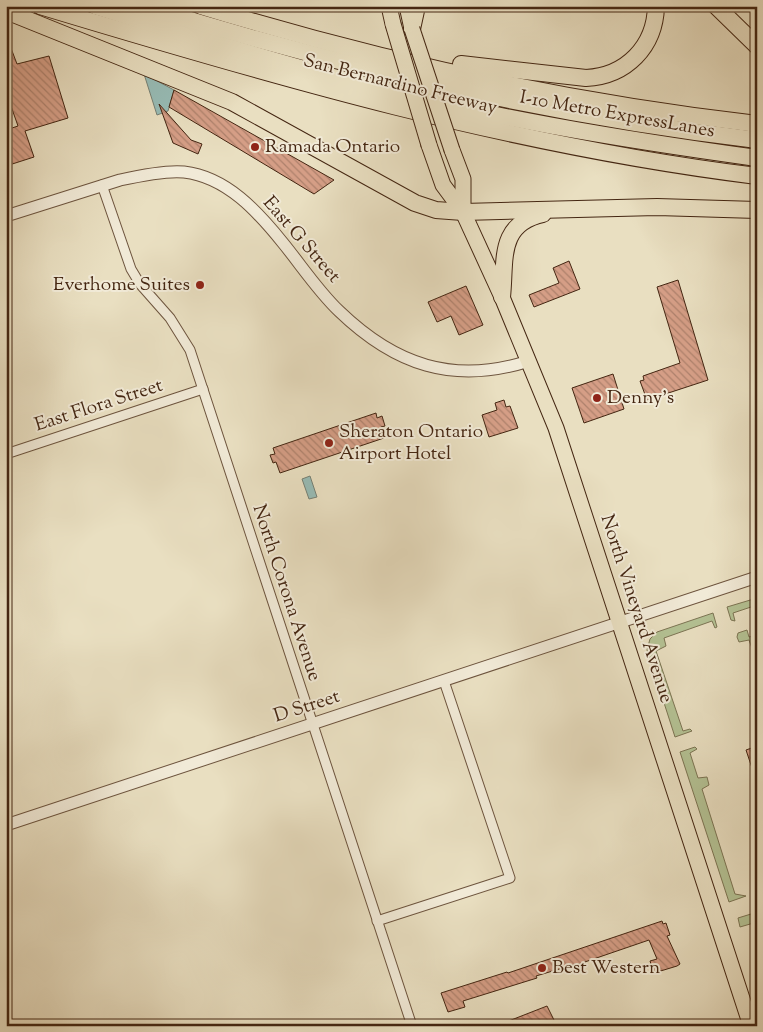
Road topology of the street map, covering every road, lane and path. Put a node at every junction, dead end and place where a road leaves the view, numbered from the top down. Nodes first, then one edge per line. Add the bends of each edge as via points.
1 (40, 6) edge
2 (95, 6) edge
3 (144, 6) edge
4 (201, 6) edge
5 (389, 6) edge
6 (407, 6) edge
7 (416, 6) edge
8 (656, 6) edge
9 (716, 6) edge
10 (6, 10) edge
11 (412, 29) junction
12 (757, 46) edge
13 (388, 58) junction
14 (757, 124) edge
15 (757, 140) edge
16 (757, 158) edge
17 (757, 176) edge
18 (102, 185) junction
19 (569, 208) junction
20 (757, 210) edge
21 (462, 212) junction
22 (6, 216) edge
23 (502, 297) junction
24 (529, 362) junction
25 (202, 389) junction
26 (6, 454) edge
27 (757, 577) edge
28 (619, 623) junction
29 (444, 681) junction
30 (311, 724) junction
31 (6, 825) edge
32 (377, 921) junction
33 (412, 1026) edge
34 (751, 1026) edge

1 - 17 highway, San Bernardino Freeway via 240,66 395,106 604,152
2 - 16 highway, I-10 Metro ExpressLanes via 357,83 522,119
3 - 15 highway, I-10 Metro ExpressLanes via 337,62 454,89 600,117
4 - 13 highway, San Bernardino Freeway via 284,32
5 - 21 main road, North Vineyard Avenue, bridge via 443,185
6 - 11 main road, North Vineyard Avenue
7 - 11 highway
8 - 13 highway via 654,28 638,56 618,70 600,77
9 - 12 highway
10 - 21 highway via 232,102 415,202 436,210
11 - 21 main road, North Vineyard Avenue, bridge via 462,179
13 - 14 highway, San Bernardino Freeway via 590,99
18 - 22 street, East G Street
18 - 24 street, East G Street via 139,175 183,172 223,186 256,210 338,310 373,339 408,360 441,370 468,372 490,372
18 - 25 street, North Corona Avenue via 131,269 181,333
19 - 20 highway
19 - 21 highway
19 - 23 highway via 529,218 511,233 507,242
21 - 23 main road, North Vineyard Avenue
23 - 24 main road, North Vineyard Avenue
24 - 28 main road, North Vineyard Avenue via 556,428
25 - 26 street, East Flora Street
25 - 30 street, North Corona Avenue
27 - 28 street, D Street
28 - 29 street, D Street
28 - 34 main road, North Vineyard Avenue
29 - 30 street, D Street
29 - 32 street via 510,878
30 - 31 street, D Street
30 - 32 street, North Corona Avenue
32 - 33 street, North Corona Avenue

